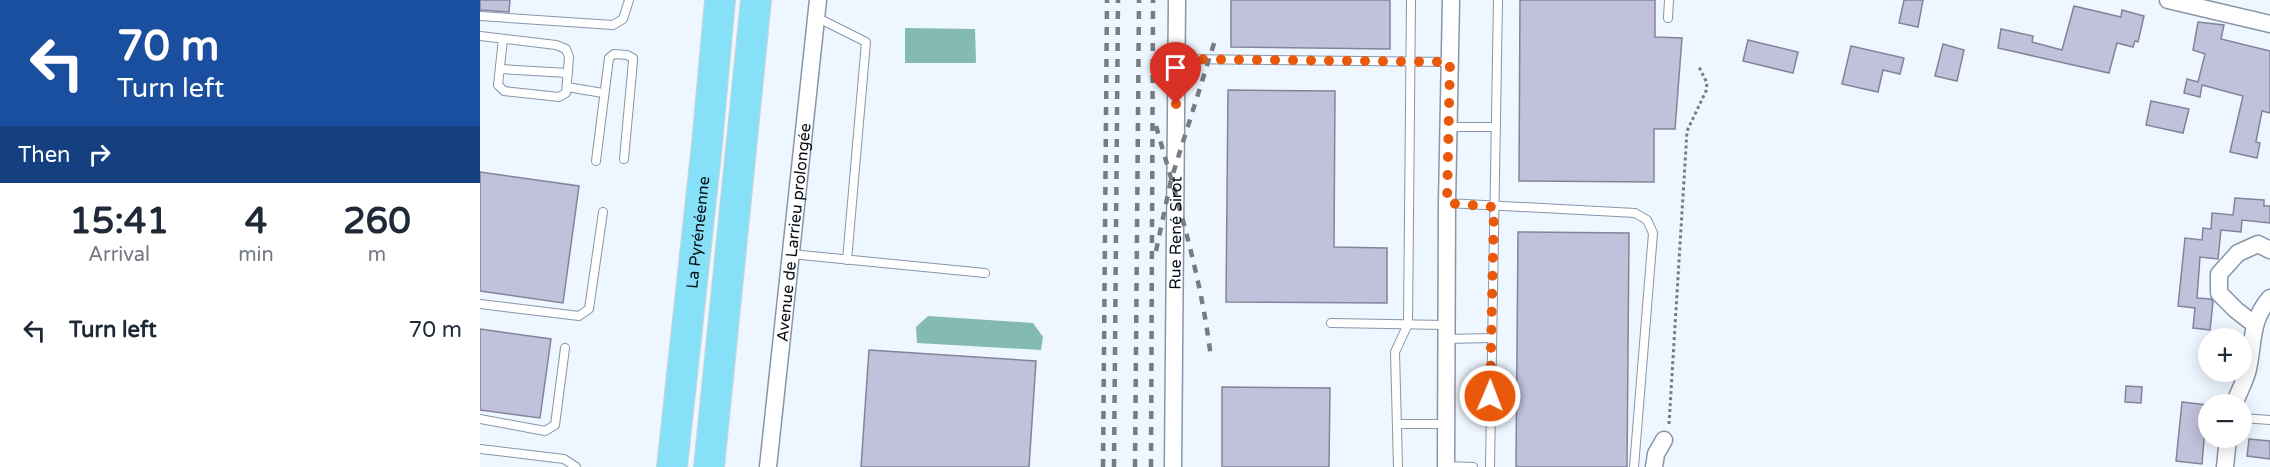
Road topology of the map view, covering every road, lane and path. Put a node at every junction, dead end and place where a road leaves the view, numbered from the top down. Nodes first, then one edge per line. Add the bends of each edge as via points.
1 (629, 0) edge
2 (720, 0) edge
3 (756, 0) edge
4 (1177, 0) edge
5 (1411, 0) edge
6 (1451, 0) edge
7 (1498, 0) edge
8 (1670, 0) edge
9 (2168, 0) edge
10 (817, 8) edge
11 (480, 16) edge
12 (1668, 18) dead end
13 (2270, 24) edge
14 (480, 36) edge
15 (503, 39) junction
16 (1176, 59) junction
17 (1411, 62) junction
18 (1450, 62) junction
19 (1699, 67) dead end
20 (500, 69) junction
21 (568, 73) junction
22 (567, 87) junction
23 (603, 93) junction
24 (1449, 127) junction
25 (1496, 127) junction
26 (624, 159) dead end
27 (596, 161) dead end
28 (1447, 203) junction
29 (1494, 207) junction
30 (603, 212) dead end
31 (2270, 249) edge
32 (791, 254) junction
33 (847, 260) junction
34 (985, 273) dead end
35 (2270, 298) edge
36 (480, 304) edge
37 (1331, 323) dead end
38 (1408, 324) junction
39 (2254, 324) junction
40 (1446, 332) junction
41 (1491, 338) junction
42 (565, 348) dead end
43 (2238, 394) edge
44 (480, 419) edge
45 (2252, 419) edge
46 (2270, 420) edge
47 (1397, 424) junction
48 (1446, 424) junction
49 (1664, 440) joint
50 (2227, 448) edge
51 (480, 449) edge
52 (1446, 466) edge
53 (576, 467) edge
54 (672, 467) edge
55 (709, 467) edge
56 (768, 467) edge
57 (1173, 467) edge
58 (1398, 467) edge
59 (1473, 467) edge
60 (1490, 467) edge
61 (1635, 467) edge
62 (1654, 467) edge
63 (2225, 467) edge

1 - 11 lane via 623,19 613,25
2 - 54 highway, La Pyrénéenne
3 - 55 highway
4 - 16 street, Rue René Sirot
5 - 17 lane
6 - 18 street
7 - 25 lane
8 - 12 lane
9 - 13 street
10 - 32 street, Avenue de Larrieu prolongée
10 - 33 lane via 866,42
14 - 15 lane
15 - 20 lane
15 - 21 lane via 566,49
16 - 17 lane
16 - 57 street, Rue René Sirot
17 - 18 lane
17 - 38 lane
18 - 24 street
19 - 49 path via 1707,83 1687,131 1669,424
20 - 21 lane
20 - 22 lane via 498,85 504,91 559,97
21 - 22 lane
22 - 23 lane
23 - 26 lane via 609,58 614,54 633,58
23 - 27 lane
24 - 25 lane
24 - 28 street
25 - 29 lane
28 - 29 lane
28 - 40 street
29 - 41 lane
29 - 61 lane via 1635,213 1647,220 1653,233
30 - 36 lane via 589,309 579,316
31 - 39 street via 2258,244 2238,253 2219,274 2219,293
32 - 33 lane
32 - 56 street, Avenue de Larrieu prolongée
33 - 34 lane
35 - 39 street
37 - 38 lane
38 - 40 lane
38 - 47 lane via 1395,352
39 - 43 street via 2248,369
40 - 41 lane
40 - 48 street
41 - 60 lane
42 - 44 lane via 555,425 545,431
45 - 46 lane
47 - 48 lane
47 - 58 lane
48 - 52 street
49 - 62 street
50 - 63 street
51 - 53 lane via 564,459
52 - 59 lane

